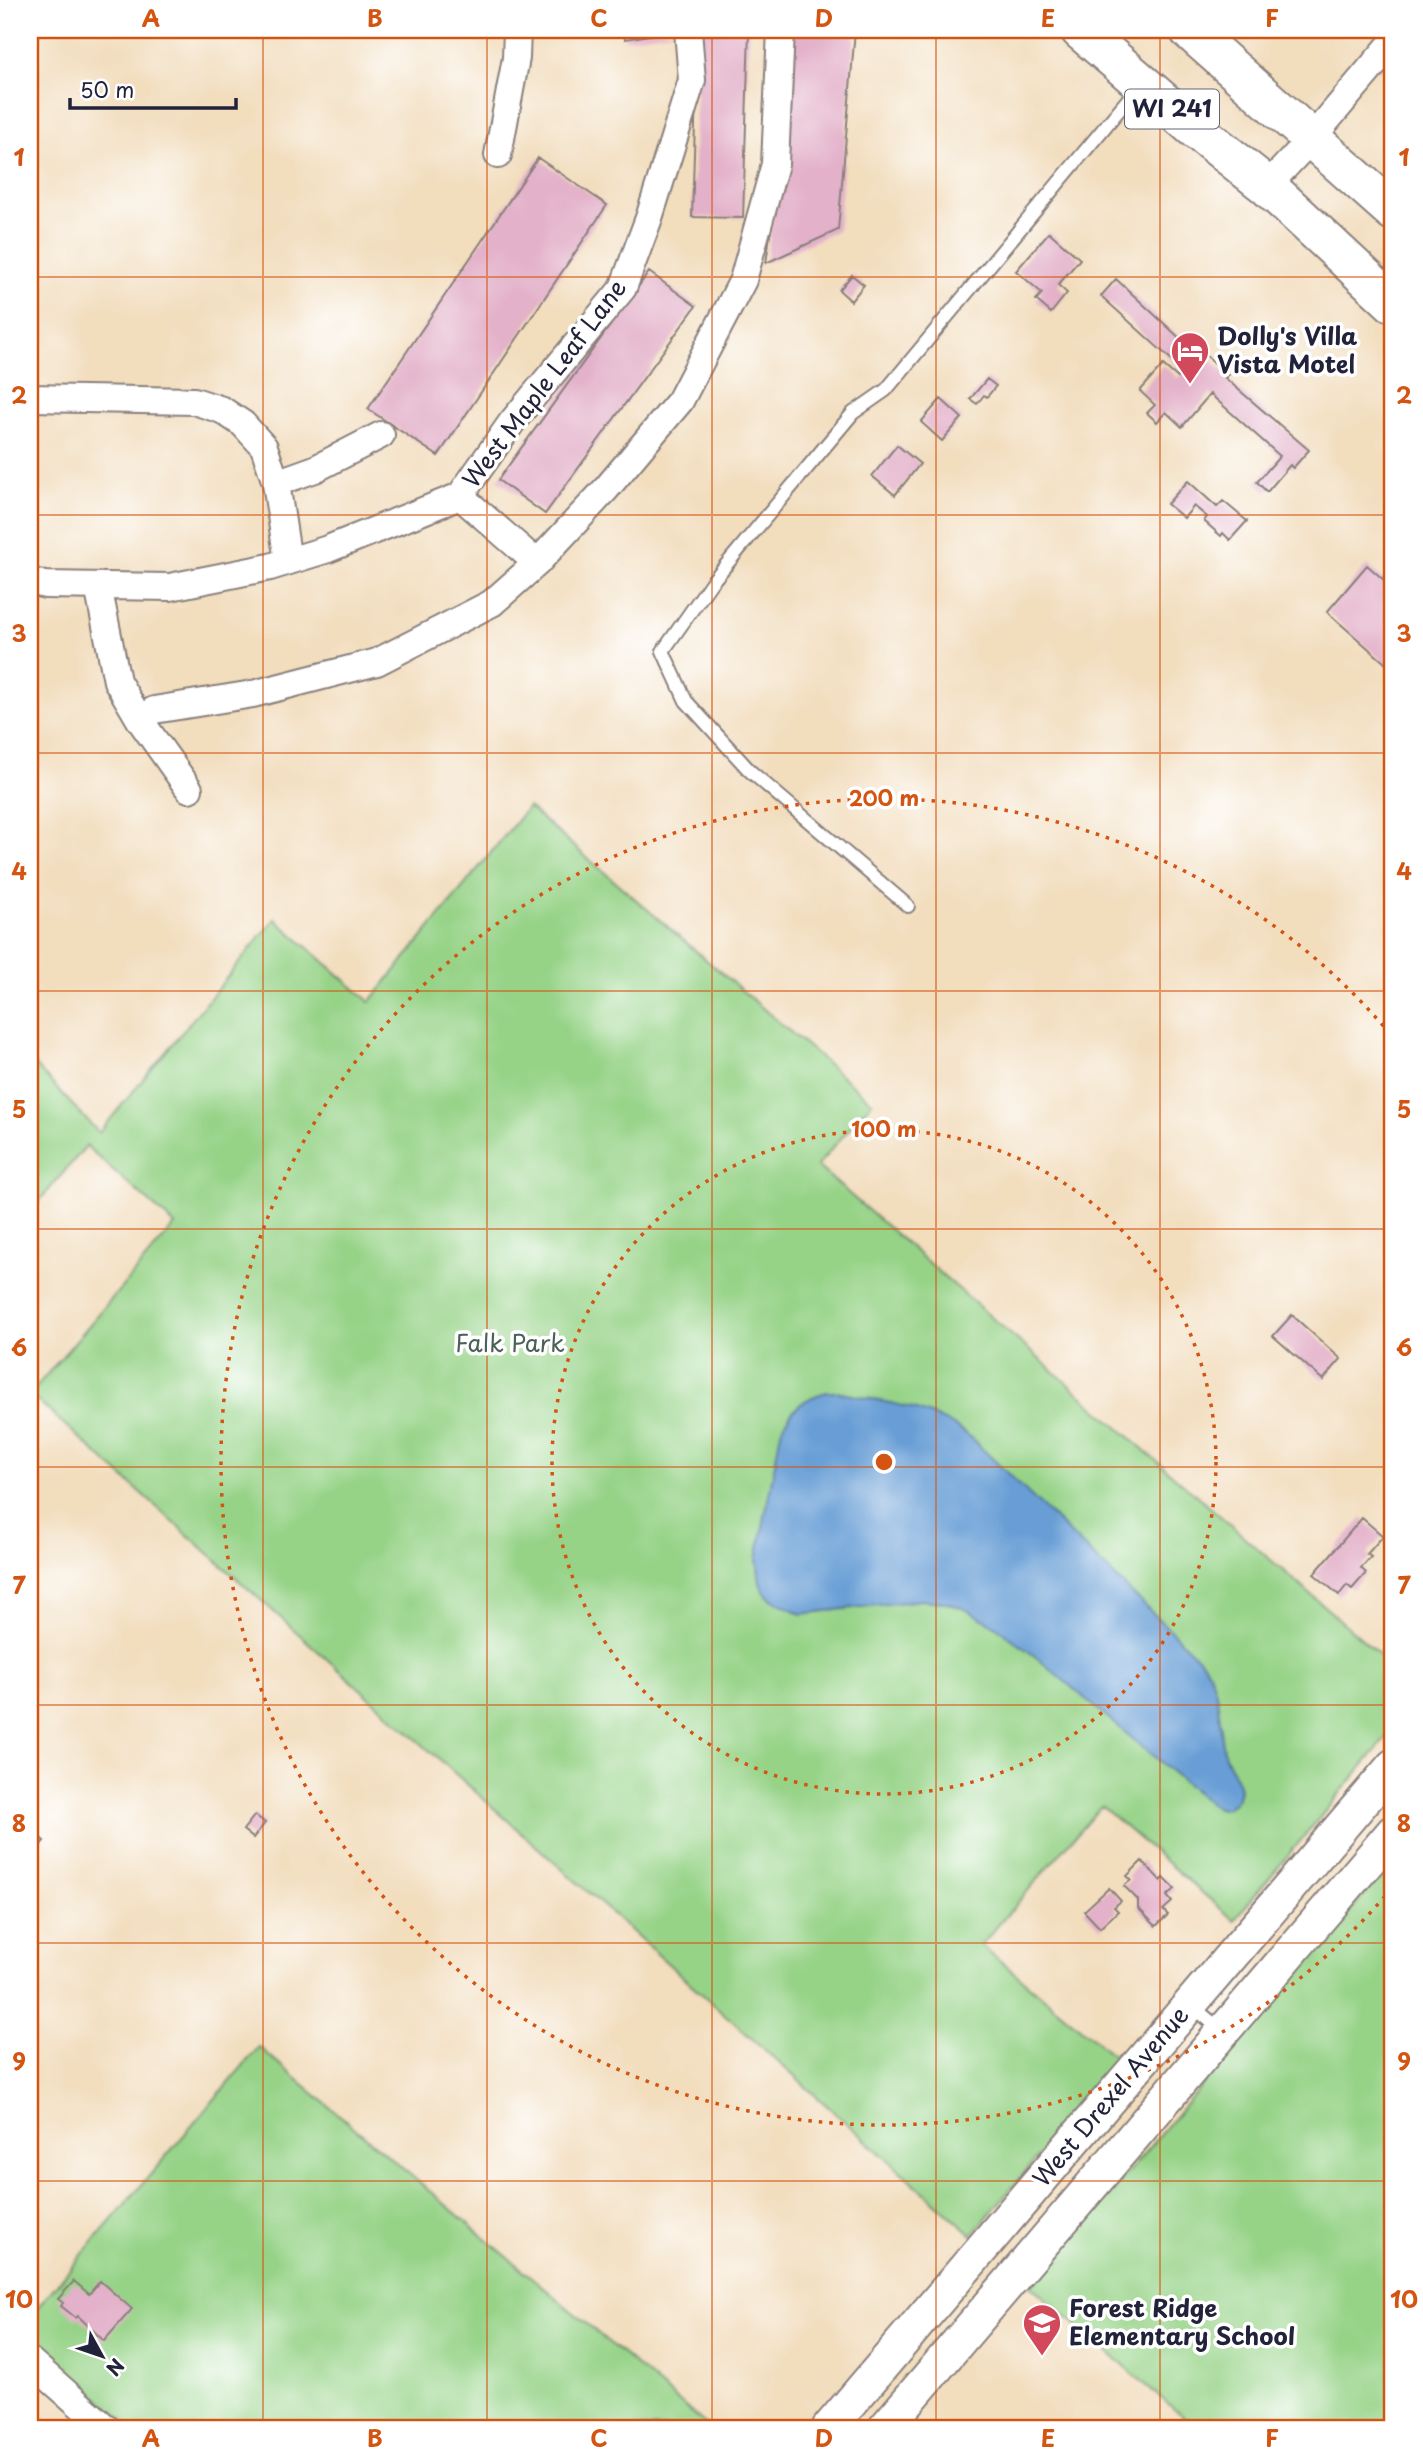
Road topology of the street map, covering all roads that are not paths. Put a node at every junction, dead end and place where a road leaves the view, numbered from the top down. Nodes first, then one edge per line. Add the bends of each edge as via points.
1 (517, 30) edge
2 (688, 30) edge
3 (781, 30) edge
4 (1080, 30) edge
5 (1188, 30) edge
6 (1393, 42) edge
7 (1141, 83) junction
8 (1311, 139) junction
9 (498, 155) dead end
10 (1267, 187) junction
11 (1393, 211) edge
12 (1393, 303) edge
13 (30, 398) edge
14 (382, 435) dead end
15 (276, 483) junction
16 (460, 496) junction
17 (288, 561) junction
18 (537, 563) junction
19 (30, 580) edge
20 (97, 586) junction
21 (140, 720) junction
22 (189, 789) dead end
23 (908, 906) dead end
24 (1393, 1766) edge
25 (1393, 1832) edge
26 (1190, 2004) junction
27 (1222, 2032) junction
28 (30, 2361) edge
29 (106, 2428) edge
30 (829, 2428) edge
31 (885, 2428) edge

1 - 9 street
2 - 16 street, West Maple Leaf Lane via 692,80 623,288 512,422
3 - 18 street via 775,164 743,280 680,401
4 - 7 main road, WI 241
5 - 8 main road, WI 241
6 - 8 street
7 - 10 main road, WI 241
7 - 23 lane via 886,390 853,413 711,583 663,652 686,701 750,771
8 - 10 street
8 - 11 main road, WI 241
10 - 12 main road, WI 241
13 - 15 street via 194,401 222,410 264,447
14 - 15 street
15 - 17 street
16 - 17 street
16 - 18 street
17 - 20 street via 170,587
18 - 21 street via 492,603 377,662 253,694 154,710
19 - 20 street via 45,585
20 - 21 street via 117,681
21 - 22 street
24 - 26 street, West Drexel Avenue
25 - 27 street, West Drexel Avenue
26 - 27 lane
26 - 30 street, West Drexel Avenue
27 - 31 street, West Drexel Avenue
28 - 29 street

